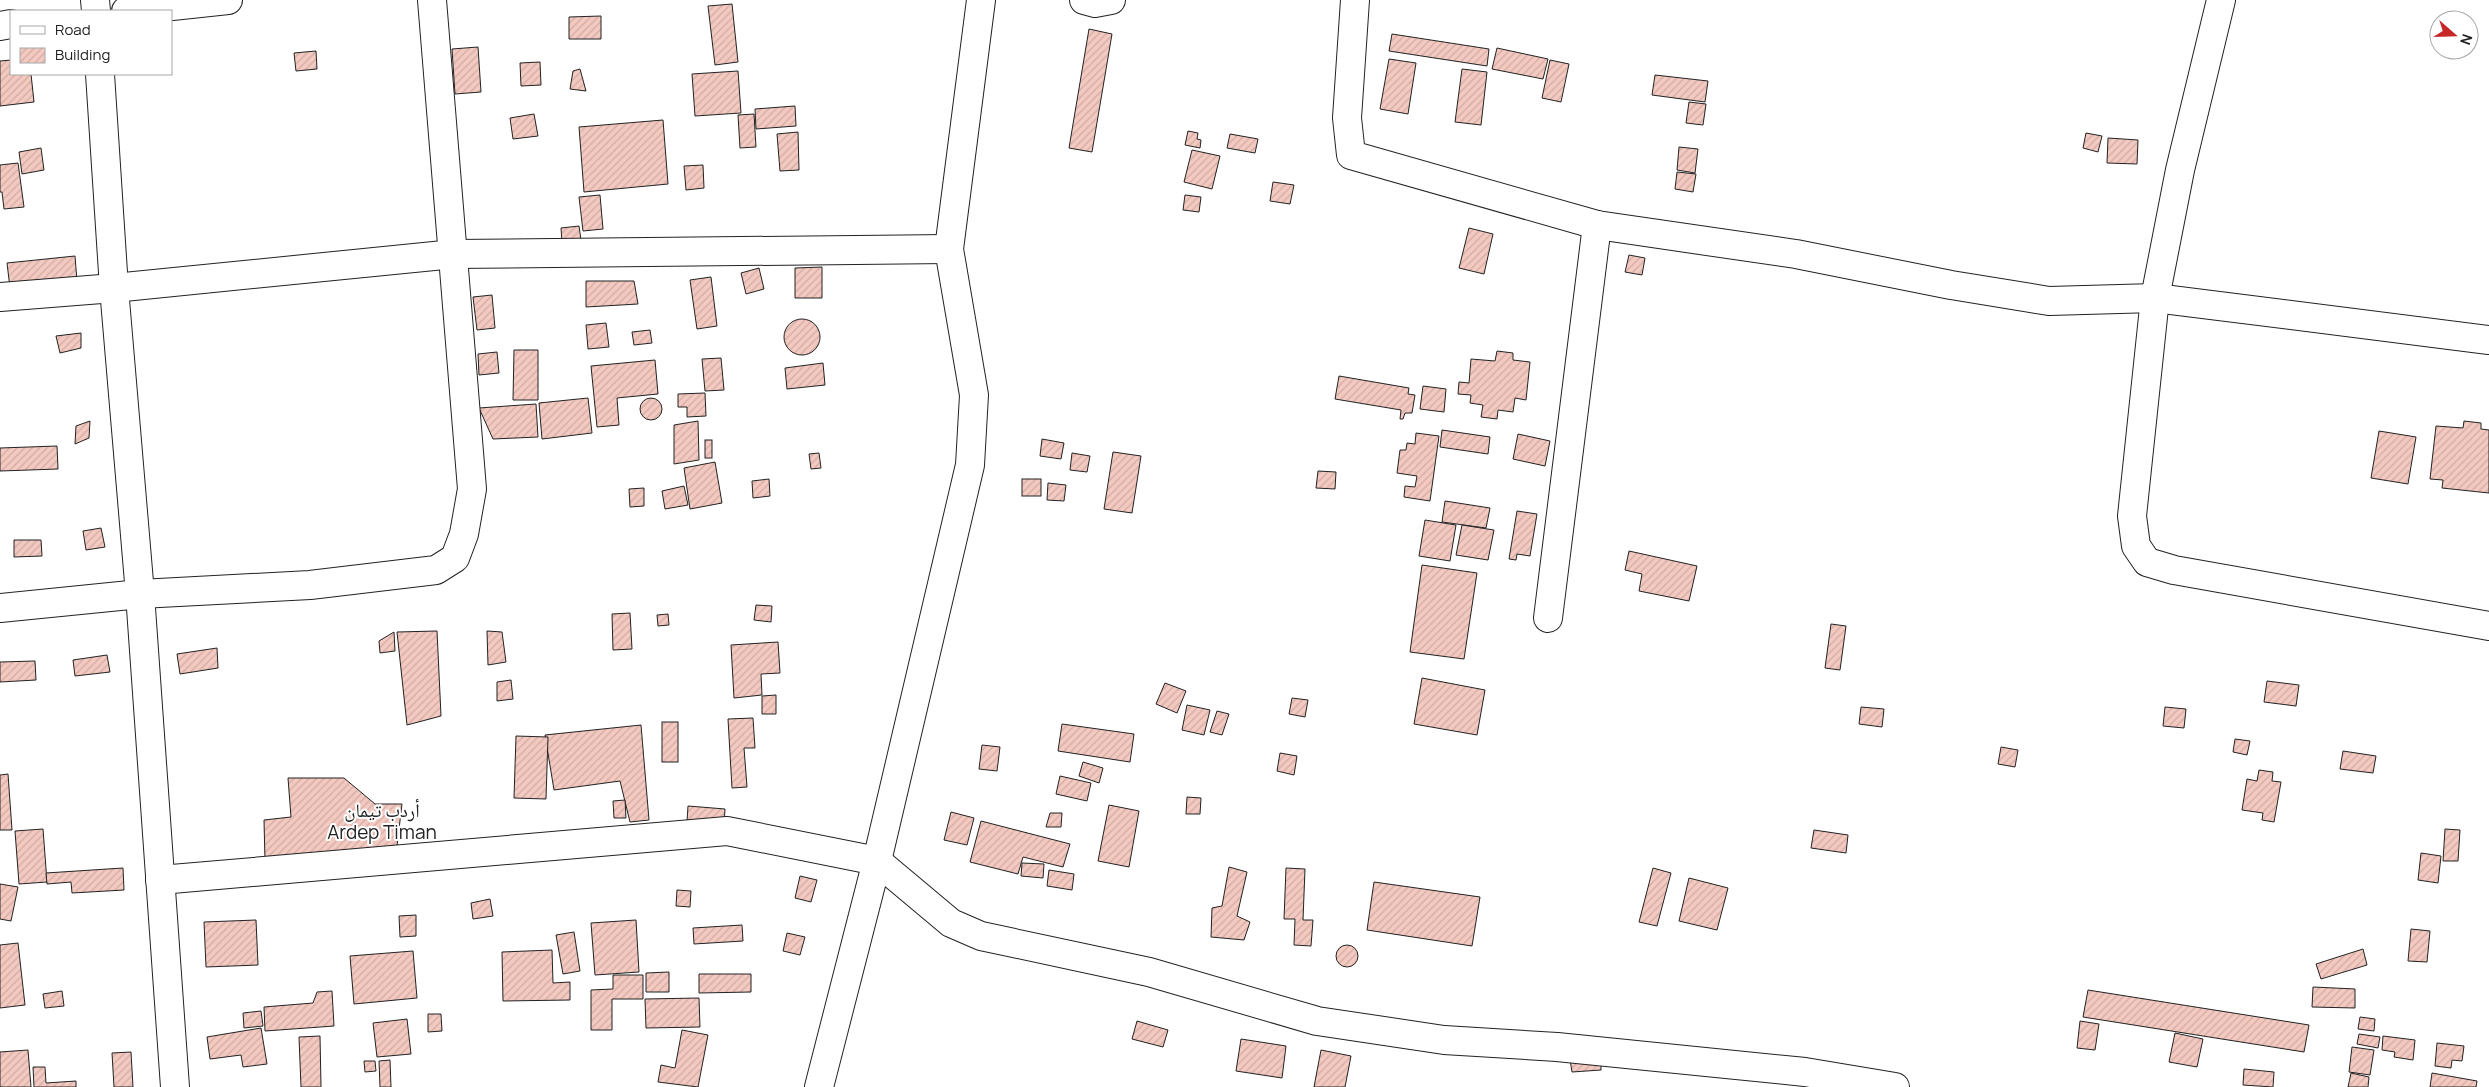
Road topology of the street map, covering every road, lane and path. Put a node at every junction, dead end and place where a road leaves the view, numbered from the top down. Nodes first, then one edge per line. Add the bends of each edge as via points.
1 (228, 0) edge
2 (432, 0) edge
3 (981, 0) edge
4 (1084, 0) edge
5 (1111, 0) edge
6 (1354, 0) edge
7 (2221, 0) edge
8 (135, 10) edge
9 (100, 75) edge
10 (1597, 225) junction
11 (949, 249) junction
12 (454, 254) junction
13 (114, 288) junction
14 (0, 296) edge
15 (2155, 298) junction
16 (2489, 340) edge
17 (140, 594) junction
18 (0, 608) edge
19 (1548, 618) dead end
20 (2489, 626) edge
21 (877, 861) junction
22 (160, 880) junction
23 (175, 1087) edge
24 (818, 1087) edge
25 (1895, 1087) edge

1 - 8 street
2 - 12 street
3 - 11 street
4 - 5 street via 1095,3
6 - 10 street via 1347,118 1351,154
7 - 15 street via 2180,170
9 - 13 street
10 - 15 street via 1796,254 2049,301
10 - 19 street
11 - 12 street
11 - 21 street via 974,395 970,465
12 - 13 street
12 - 17 street via 472,489 464,534 455,558 436,570 310,585
13 - 14 street
13 - 17 street
15 - 16 street
15 - 20 street via 2132,516 2136,546 2147,562 2174,570
17 - 18 street
17 - 22 street
21 - 22 street via 727,831
21 - 24 street
21 - 25 street via 951,923 980,936 1149,972 1317,1020 1444,1040 1567,1048 1805,1072
22 - 23 street

